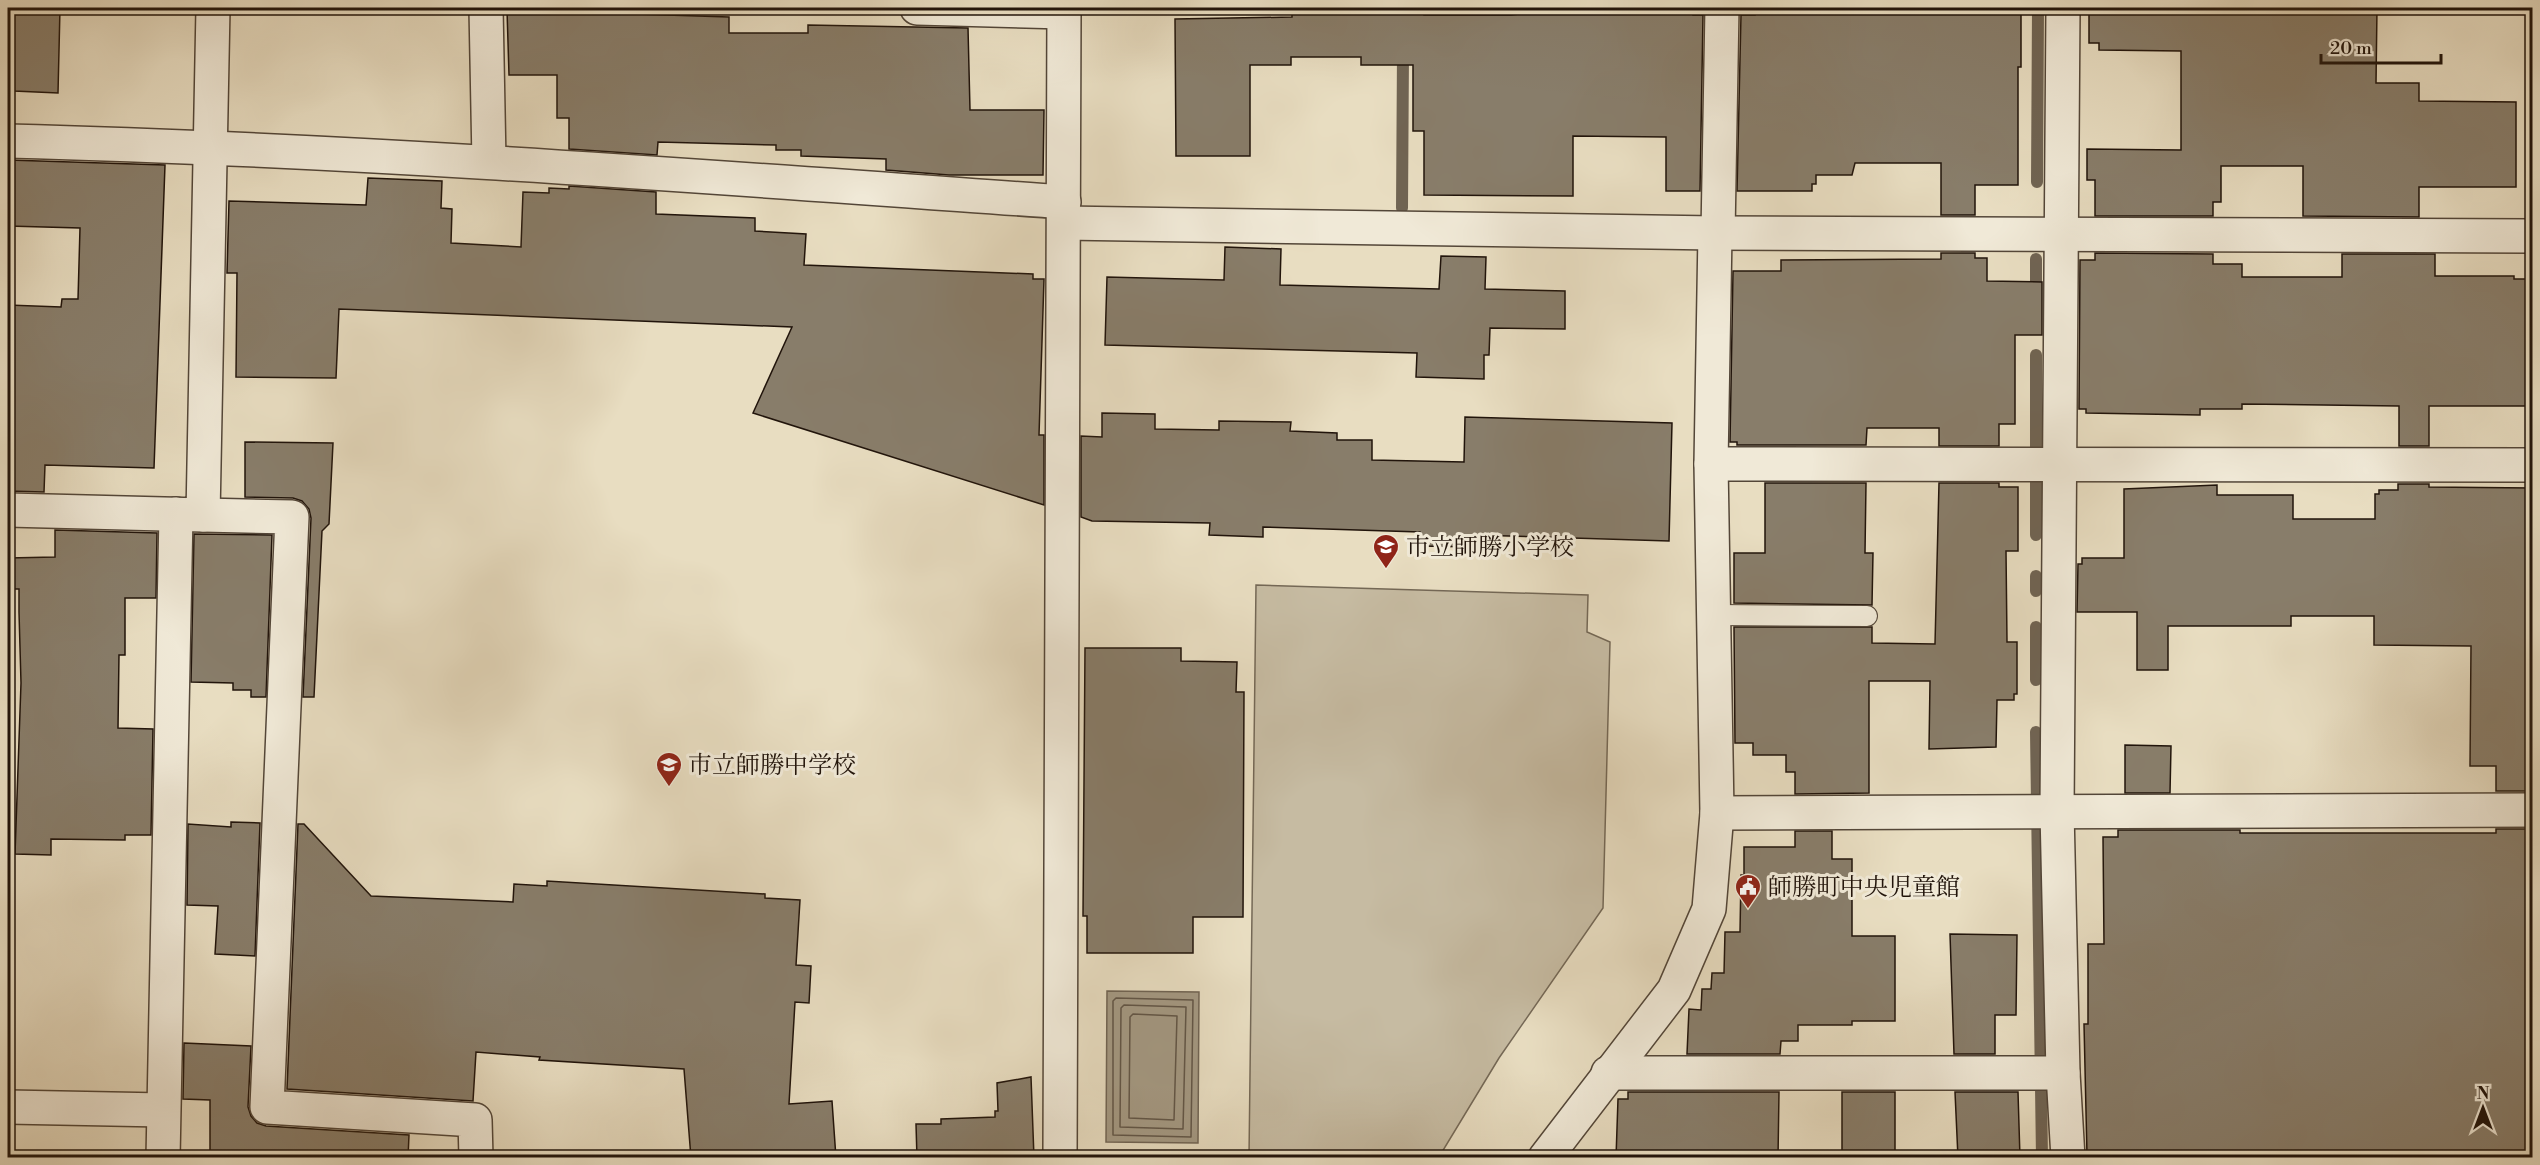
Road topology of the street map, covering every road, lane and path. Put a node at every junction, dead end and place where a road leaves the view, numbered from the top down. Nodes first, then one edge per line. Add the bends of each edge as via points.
1 (213, 8) edge
2 (486, 8) edge
3 (917, 8) edge
4 (1722, 8) edge
5 (2063, 8) edge
6 (1064, 10) edge
7 (8, 141) edge
8 (210, 146) junction
9 (489, 162) junction
10 (1064, 212) junction
11 (1717, 234) junction
12 (2060, 235) junction
13 (2532, 236) edge
14 (1711, 464) junction
15 (2532, 465) edge
16 (2043, 466) junction
17 (8, 510) edge
18 (190, 514) junction
19 (1713, 615) junction
20 (1867, 616) dead end
21 (2532, 810) edge
22 (2041, 811) junction
23 (1717, 813) junction
24 (1608, 1073) junction
25 (2047, 1073) junction
26 (8, 1107) edge
27 (163, 1110) junction
28 (163, 1158) edge
29 (476, 1158) edge
30 (1060, 1158) edge
31 (1545, 1158) edge
32 (2068, 1158) edge

1 - 8 street
2 - 9 street
3 - 6 street
4 - 11 street
5 - 12 street
6 - 10 street
7 - 8 street
8 - 9 street
8 - 18 street
9 - 10 street
10 - 11 street
10 - 30 street
11 - 12 street
11 - 14 street
12 - 13 street
12 - 16 street
14 - 16 street
14 - 19 street
15 - 16 street
16 - 22 street
17 - 18 street
18 - 27 street
18 - 29 street via 292,517 267,1107 475,1120
19 - 20 lane
19 - 23 street
21 - 22 street
22 - 23 street
22 - 25 street
23 - 24 street via 1709,909 1674,990
24 - 25 street
24 - 31 street
25 - 32 street
26 - 27 street
27 - 28 street

